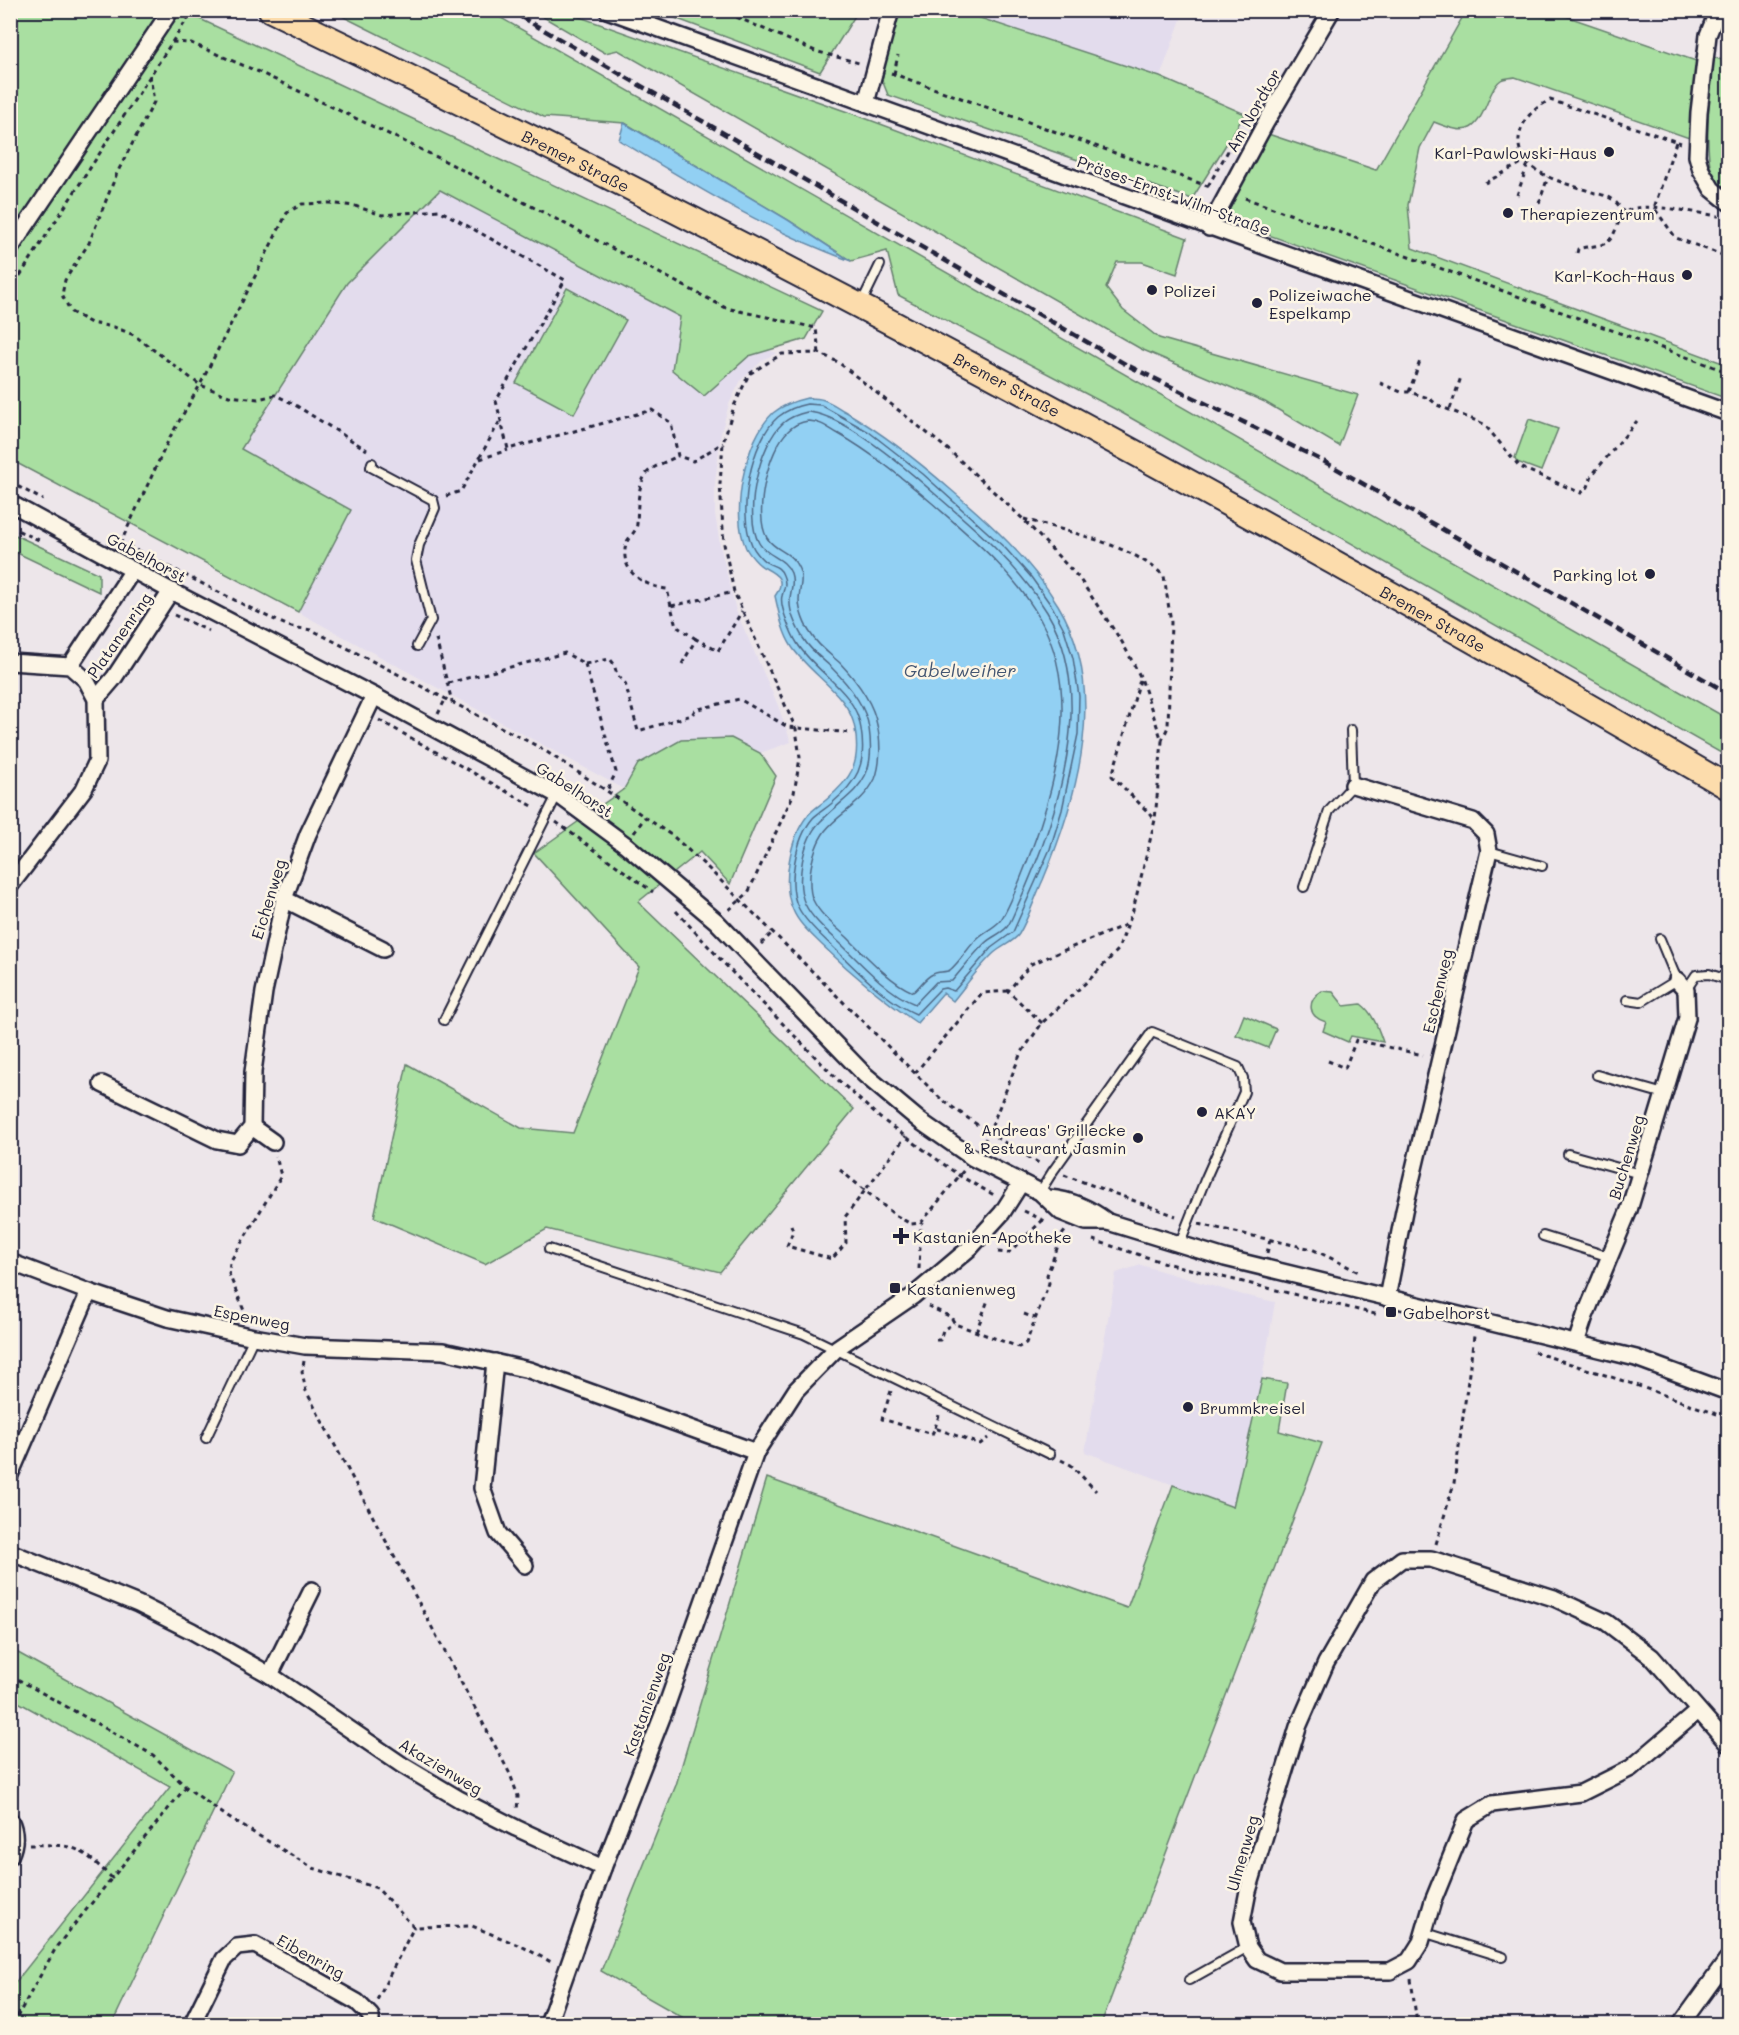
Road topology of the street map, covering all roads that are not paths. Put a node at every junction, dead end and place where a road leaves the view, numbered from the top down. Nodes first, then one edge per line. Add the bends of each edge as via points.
1 (171, 10) edge
2 (271, 10) edge
3 (608, 10) edge
4 (891, 10) edge
5 (1332, 10) edge
6 (1718, 10) edge
7 (866, 103) junction
8 (1728, 209) edge
9 (1209, 228) junction
10 (10, 249) edge
11 (880, 266) dead end
12 (860, 306) junction
13 (1728, 413) edge
14 (372, 463) road end
15 (12, 505) edge
16 (133, 570) junction
17 (171, 591) junction
18 (417, 646) dead end
19 (10, 662) edge
20 (70, 666) junction
21 (374, 696) junction
22 (96, 699) junction
23 (1351, 730) dead end
24 (1353, 785) junction
25 (1728, 787) edge
26 (557, 795) junction
27 (1489, 851) junction
28 (1542, 866) dead end
29 (10, 886) edge
30 (1304, 887) dead end
31 (284, 899) junction
32 (1660, 939) dead end
33 (383, 950) dead end
34 (1728, 980) edge
35 (1681, 985) junction
36 (1627, 1000) dead end
37 (444, 1020) dead end
38 (1597, 1075) dead end
39 (102, 1084) dead end
40 (1664, 1095) junction
41 (252, 1127) junction
42 (273, 1142) road end
43 (1568, 1154) dead end
44 (1640, 1174) junction
45 (1021, 1183) junction
46 (1044, 1195) junction
47 (1543, 1236) dead end
48 (1179, 1245) junction
49 (549, 1249) dead end
50 (1610, 1257) junction
51 (10, 1262) edge
52 (89, 1292) junction
53 (1387, 1298) junction
54 (254, 1337) junction
55 (1576, 1343) junction
56 (837, 1348) junction
57 (495, 1362) junction
58 (1728, 1392) edge
59 (206, 1438) dead end
60 (756, 1452) junction
61 (1050, 1454) road end
62 (10, 1475) edge
63 (10, 1552) edge
64 (525, 1565) dead end
65 (312, 1590) dead end
66 (270, 1675) junction
67 (1698, 1711) junction
68 (1728, 1744) edge
69 (10, 1820) edge
70 (13, 1851) edge
71 (603, 1868) junction
72 (1424, 1932) junction
73 (1248, 1947) junction
74 (1503, 1957) dead end
75 (1728, 1959) edge
76 (1189, 1980) dead end
77 (371, 2020) edge
78 (192, 2025) edge
79 (548, 2025) edge
80 (1681, 2025) edge

1 - 10 street
2 - 12 main road, Bremer Straße via 582,162
3 - 7 street, Präses-Ernst-Wilm-Straße
4 - 7 street
5 - 9 street, Am Nordtor
6 - 8 street via 1708,35 1698,162
7 - 9 street, Präses-Ernst-Wilm-Straße
9 - 13 street, Präses-Ernst-Wilm-Straße
11 - 12 lane
12 - 25 main road, Bremer Straße via 1194,484 1551,683
14 - 18 lane via 372,467 433,500 435,508 416,560 431,620
15 - 16 street, Gabelhorst
16 - 17 street, Gabelhorst
16 - 20 street, Platanenring
17 - 21 street, Gabelhorst
17 - 22 street, Platanenring
19 - 20 street, Platanenring
20 - 22 street, Platanenring via 86,680
21 - 26 street, Gabelhorst
21 - 31 street, Eichenweg via 308,834
22 - 29 street, Platanenring via 97,761 93,770 84,789
23 - 24 lane
24 - 27 street via 1473,821 1486,834
24 - 30 lane via 1329,811
26 - 37 lane
26 - 45 street, Gabelhorst via 626,844 716,921 865,1074 920,1121 973,1158
27 - 28 lane
27 - 53 street, Eschenweg
31 - 33 street
31 - 41 street, Eichenweg via 262,1003 253,1072
32 - 35 lane
34 - 35 lane via 1696,975
35 - 36 lane via 1641,1002
35 - 40 street, Buchenweg via 1687,1018
38 - 40 lane
39 - 41 street via 217,1140 238,1144
40 - 44 street, Buchenweg
41 - 42 street
43 - 44 lane
44 - 50 street, Buchenweg
45 - 46 street, Gabelhorst
45 - 56 street, Kastanienweg via 1002,1214 971,1247 919,1292
46 - 48 street, Gabelhorst via 1067,1200 1091,1209 1108,1222
46 - 48 lane via 1053,1171 1152,1032 1238,1067 1245,1092
47 - 50 lane
48 - 53 street, Gabelhorst
49 - 56 lane
50 - 55 street, Buchenweg
51 - 52 street, Espenweg
52 - 54 street, Espenweg via 167,1318
52 - 62 street
53 - 55 street, Gabelhorst
54 - 57 street, Espenweg via 305,1346 442,1351
54 - 59 lane
55 - 58 street, Gabelhorst via 1636,1358
56 - 60 street, Kastanienweg via 796,1390
56 - 61 lane
57 - 60 street, Espenweg via 528,1370
57 - 64 street via 482,1488 498,1533
60 - 71 street, Kastanienweg via 666,1707
63 - 66 street, Akazienweg via 138,1604
65 - 66 street
66 - 71 street, Akazienweg via 459,1799
67 - 68 street, Ulmenweg
67 - 72 street via 1631,1768 1581,1793 1492,1804 1466,1820
67 - 73 street, Ulmenweg via 1652,1657 1606,1622 1554,1598 1431,1559 1402,1559 1373,1581 1326,1663 1298,1728 1248,1891 1242,1922
69 - 70 street
71 - 79 street, Kastanienweg
72 - 73 street via 1409,1961 1390,1971 1280,1971 1257,1960
72 - 74 lane
73 - 76 lane
75 - 80 street
77 - 78 street, Eibenring via 357,2002 255,1945 237,1947 224,1959

